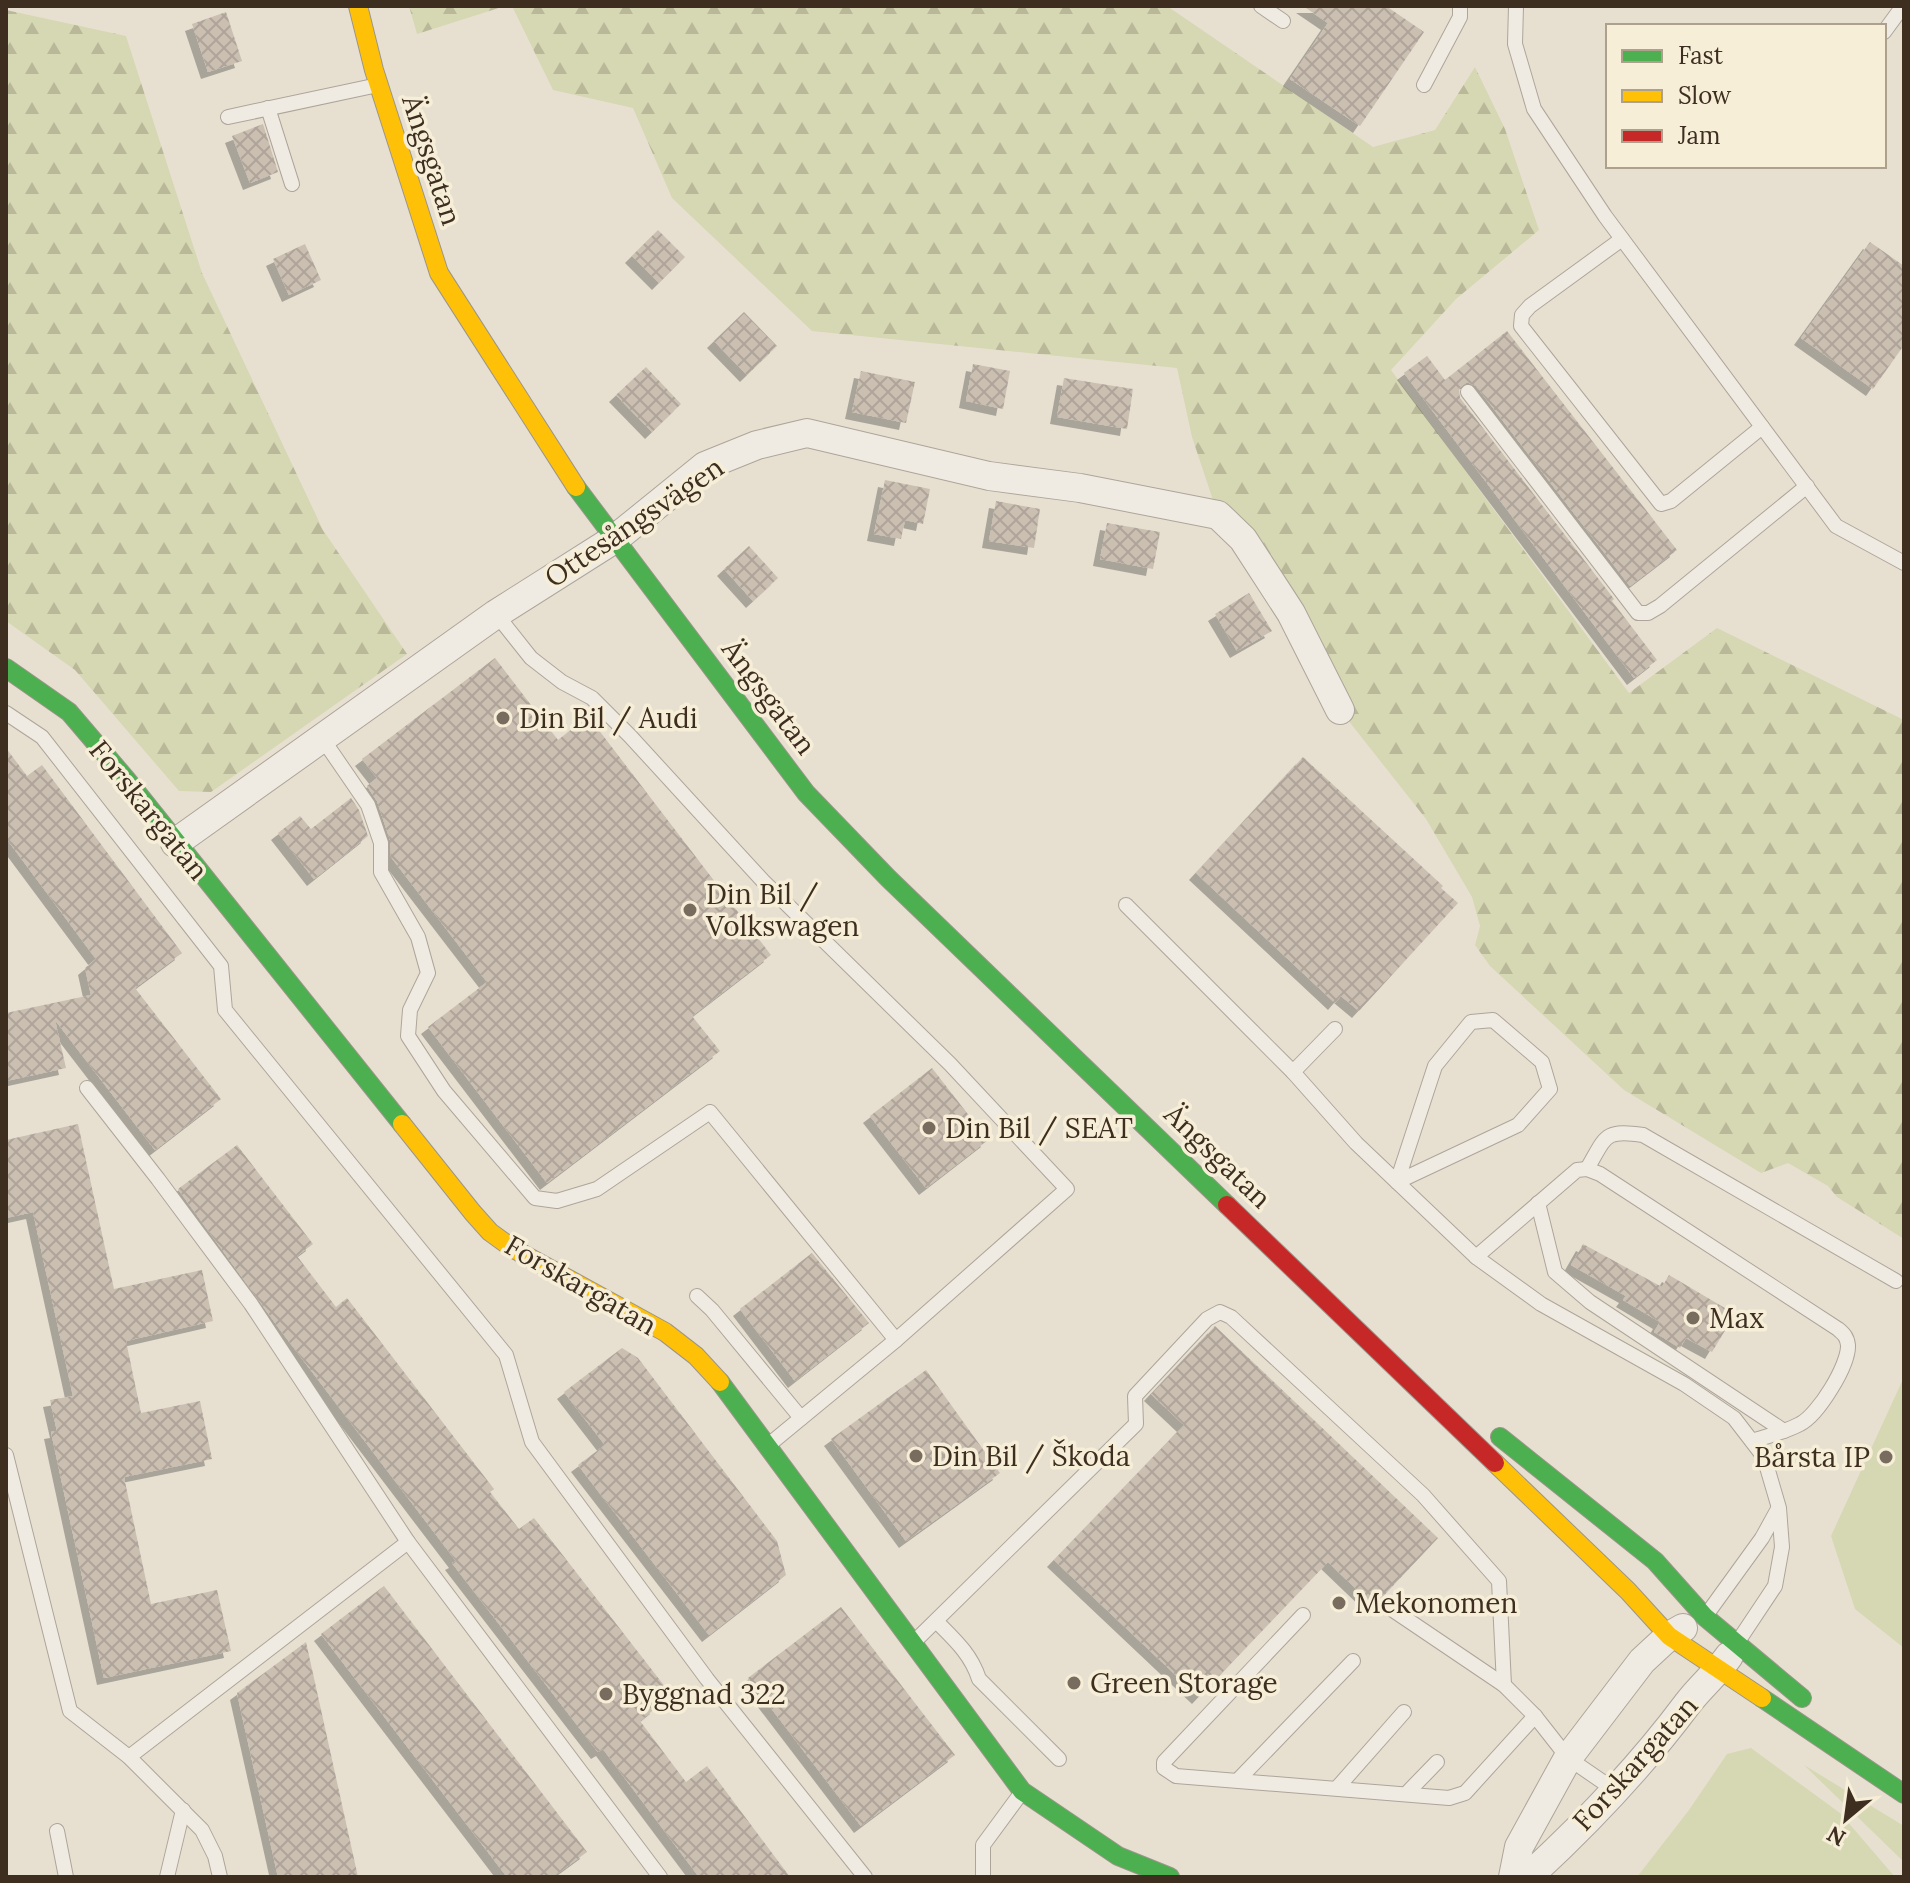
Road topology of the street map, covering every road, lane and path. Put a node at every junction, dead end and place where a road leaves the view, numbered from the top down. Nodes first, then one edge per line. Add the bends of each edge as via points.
1 (358, 6) edge
2 (1261, 6) edge
3 (1460, 6) edge
4 (1516, 6) edge
5 (1903, 6) edge
6 (1283, 21) dead end
7 (1886, 29) edge
8 (379, 85) junction
9 (1424, 85) dead end
10 (268, 108) junction
11 (228, 117) dead end
12 (292, 184) dead end
13 (1622, 239) junction
14 (1468, 392) dead end
15 (1762, 427) junction
16 (1807, 486) junction
17 (616, 538) junction
18 (1904, 563) edge
19 (496, 614) junction
20 (6, 668) edge
21 (1340, 710) dead end
22 (6, 713) edge
23 (322, 738) junction
24 (175, 843) junction
25 (1126, 905) dead end
26 (1335, 1029) dead end
27 (1293, 1072) junction
28 (87, 1088) dead end
29 (1587, 1169) junction
30 (1397, 1182) junction
31 (1538, 1203) junction
32 (1476, 1257) junction
33 (1896, 1281) dead end
34 (1321, 1293) junction
35 (697, 1296) dead end
36 (896, 1340) junction
37 (801, 1418) junction
38 (1784, 1431) junction
39 (1752, 1441) junction
40 (768, 1445) junction
41 (6, 1455) edge
42 (1779, 1508) junction
43 (408, 1542) junction
44 (1387, 1606) dead end
45 (1303, 1615) dead end
46 (1705, 1617) junction
47 (936, 1621) junction
48 (1669, 1636) junction
49 (913, 1643) junction
50 (1736, 1645) junction
51 (1353, 1661) dead end
52 (1719, 1670) junction
53 (1504, 1685) junction
54 (1814, 1709) dead end
55 (1404, 1712) dead end
56 (1535, 1716) junction
57 (129, 1757) junction
58 (1568, 1758) junction
59 (1059, 1759) dead end
60 (1437, 1762) dead end
61 (1238, 1780) junction
62 (1337, 1788) junction
63 (1022, 1791) junction
64 (1616, 1791) junction
65 (1406, 1794) junction
66 (1904, 1794) edge
67 (183, 1810) junction
68 (57, 1831) dead end
69 (66, 1877) edge
70 (167, 1877) edge
71 (220, 1877) edge
72 (660, 1877) edge
73 (865, 1877) edge
74 (983, 1877) edge
75 (1170, 1877) edge
76 (1513, 1877) edge
77 (1528, 1877) edge

1 - 8 main road, Ängsgatan
2 - 6 lane
3 - 9 lane via 1460,17
4 - 13 lane via 1515,44 1534,109
5 - 7 lane
8 - 10 lane
8 - 17 main road, Ängsgatan via 439,273 573,483
10 - 11 lane
10 - 12 lane
13 - 15 lane
13 - 15 lane via 1530,306 1521,326 1661,504
14 - 16 lane via 1638,613 1660,606
15 - 16 lane
16 - 18 lane via 1843,532
17 - 19 street, Ottesångsvägen
17 - 21 street, Ottesångsvägen via 705,466 807,433 989,476 1218,515 1243,539 1291,613
17 - 34 main road, Ängsgatan via 806,793
19 - 23 street, Ottesångsvägen
19 - 36 lane via 531,658 592,698 630,736 763,881 950,1064 1067,1189
20 - 24 main road, Forskargatan via 69,712
22 - 73 lane via 42,737 221,966 225,1010 506,1355 532,1442 707,1679
23 - 24 street, Ottesångsvägen
23 - 36 lane via 368,805 381,843 381,872 418,937 428,973 410,1010 408,1036 444,1091 535,1198 557,1201 597,1189 710,1112
24 - 40 main road, Forskargatan via 490,1232 665,1332 726,1388
25 - 27 lane
26 - 27 lane
27 - 30 lane
28 - 43 lane via 251,1304
29 - 31 lane via 1577,1170
29 - 33 lane via 1605,1139 1617,1132 1643,1135
29 - 38 lane via 1846,1336 1846,1360 1820,1403 1803,1423
30 - 30 lane via 1518,1125 1550,1089 1542,1062 1493,1020 1471,1022 1435,1066
30 - 32 lane
31 - 32 lane
31 - 38 lane via 1555,1272 1590,1302
32 - 39 lane via 1541,1304 1684,1384 1734,1418
34 - 46 main road, Ängsgatan via 1655,1561
34 - 48 main road, Ängsgatan
35 - 37 lane
36 - 37 lane
37 - 40 lane
38 - 39 lane
39 - 42 lane via 1764,1457
40 - 49 main road, Forskargatan
41 - 57 lane via 70,1711
42 - 46 lane
42 - 50 lane via 1782,1547 1775,1586
43 - 57 lane
43 - 72 lane
44 - 53 lane
45 - 61 lane via 1164,1762 1176,1776
46 - 48 street, Forskargatan
46 - 50 main road, Ängsgatan
47 - 49 lane
47 - 53 lane via 1136,1424 1135,1396 1207,1319 1220,1312 1298,1376 1423,1495 1499,1581
47 - 59 lane via 965,1651 979,1679
48 - 52 main road, Ängsgatan
48 - 58 street, Forskargatan via 1642,1661
49 - 63 main road, Forskargatan
50 - 52 street, Forskargatan
50 - 54 main road, Ängsgatan
51 - 61 lane
52 - 64 street, Forskargatan
52 - 66 main road, Ängsgatan
53 - 56 lane
55 - 62 lane
56 - 58 lane
56 - 65 lane via 1465,1793 1449,1798
57 - 67 lane
58 - 64 lane
58 - 76 street, Forskargatan via 1519,1847
60 - 65 lane
61 - 62 lane
62 - 65 lane
63 - 74 lane via 983,1845
63 - 75 main road, Forskargatan via 1118,1856
64 - 77 street, Forskargatan
67 - 70 lane
67 - 71 lane via 202,1830
68 - 69 lane

